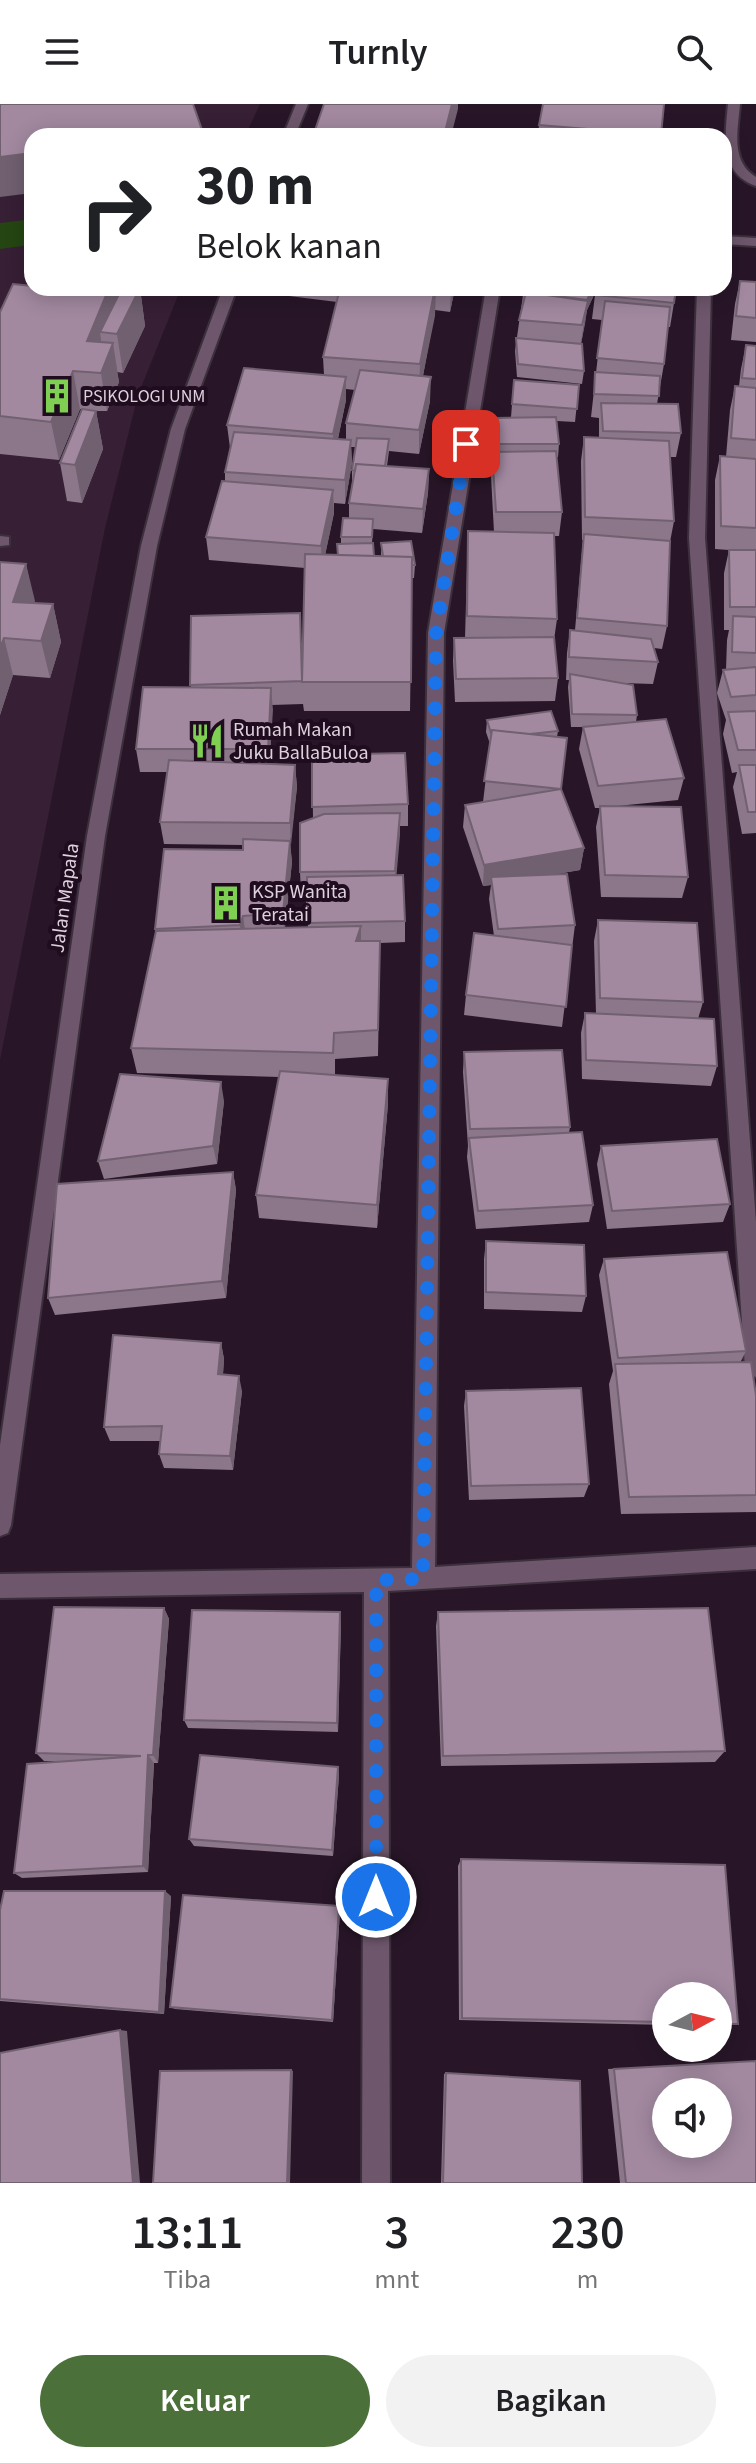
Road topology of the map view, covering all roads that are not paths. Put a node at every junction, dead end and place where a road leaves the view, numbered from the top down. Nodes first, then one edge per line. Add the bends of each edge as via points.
1 (302, 104) edge
2 (734, 104) edge
3 (292, 128) edge
4 (732, 132) edge
5 (732, 162) edge
6 (756, 182) edge
7 (732, 240) edge
8 (756, 242) edge
9 (227, 296) edge
10 (492, 296) edge
11 (704, 296) edge
12 (756, 1367) edge
13 (0, 1525) edge
14 (756, 1558) edge
15 (423, 1579) junction
16 (376, 1580) junction
17 (0, 1586) edge
18 (376, 2183) edge

1 - 3 street
2 - 4 street
5 - 6 street
7 - 8 street
9 - 13 street, Jalan Mapala via 178,429 149,546 96,836
10 - 15 street via 436,633
11 - 12 street via 697,538
14 - 15 street
15 - 16 street
16 - 17 street
16 - 18 street

